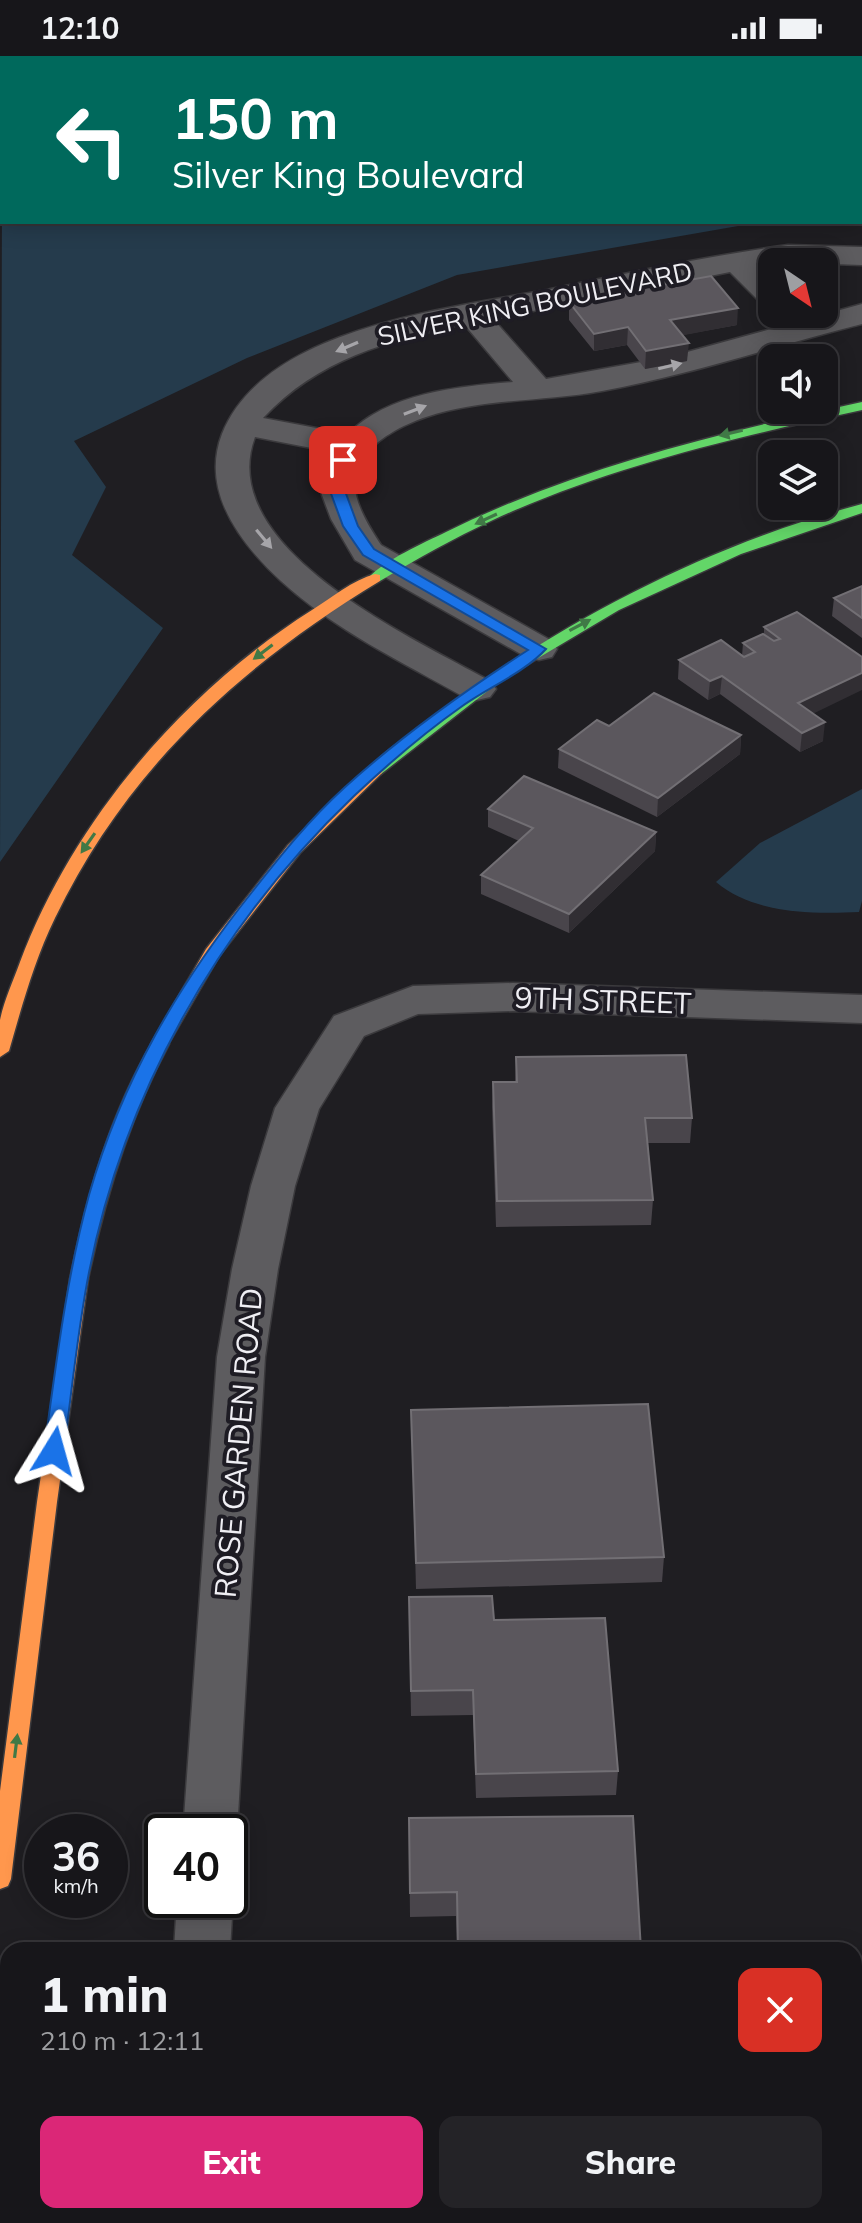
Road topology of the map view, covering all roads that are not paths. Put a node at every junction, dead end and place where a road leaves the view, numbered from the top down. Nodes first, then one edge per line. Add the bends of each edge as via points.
1 (862, 256) edge
2 (737, 261) junction
3 (758, 282) edge
4 (472, 314) junction
5 (862, 314) edge
6 (838, 317) edge
7 (777, 328) edge
8 (537, 389) junction
9 (862, 406) edge
10 (242, 424) junction
11 (356, 446) junction
12 (862, 508) edge
13 (392, 567) junction
14 (331, 604) junction
15 (539, 649) junction
16 (477, 689) junction
17 (862, 1009) edge
18 (349, 1026) joint
19 (0, 1051) edge
20 (211, 1814) edge
21 (0, 1879) edge
22 (204, 1918) edge
23 (202, 1942) edge

1 - 2 street, SILVER KING BOULEVARD via 788,254
2 - 3 street
2 - 4 street, SILVER KING BOULEVARD
4 - 8 street
4 -> 10 street, SILVER KING BOULEVARD via 365,340 314,361 278,382 254,403
5 - 6 street
8 -> 7 street via 668,367
11 -> 8 street via 364,436 410,411 455,397
9 -> 13 street via 721,435 641,459 492,516
10 - 11 street
10 -> 14 street, SILVER KING BOULEVARD via 230,469 239,504 284,562
11 - 13 street via 343,460 337,491 350,526 368,552
15 -> 12 street via 621,603 735,552
13 - 14 street
13 - 15 street
14 - 16 street, SILVER KING BOULEVARD
14 -> 19 street via 248,664 137,774 52,904
15 - 16 street
21 -> 16 street via 77,1283 99,1194 128,1110 201,971 257,893 350,791
17 - 18 street, 9TH STREET via 513,997 413,1000
18 - 20 street, ROSE GARDEN ROAD via 297,1108 255,1269 241,1357
22 - 23 street

